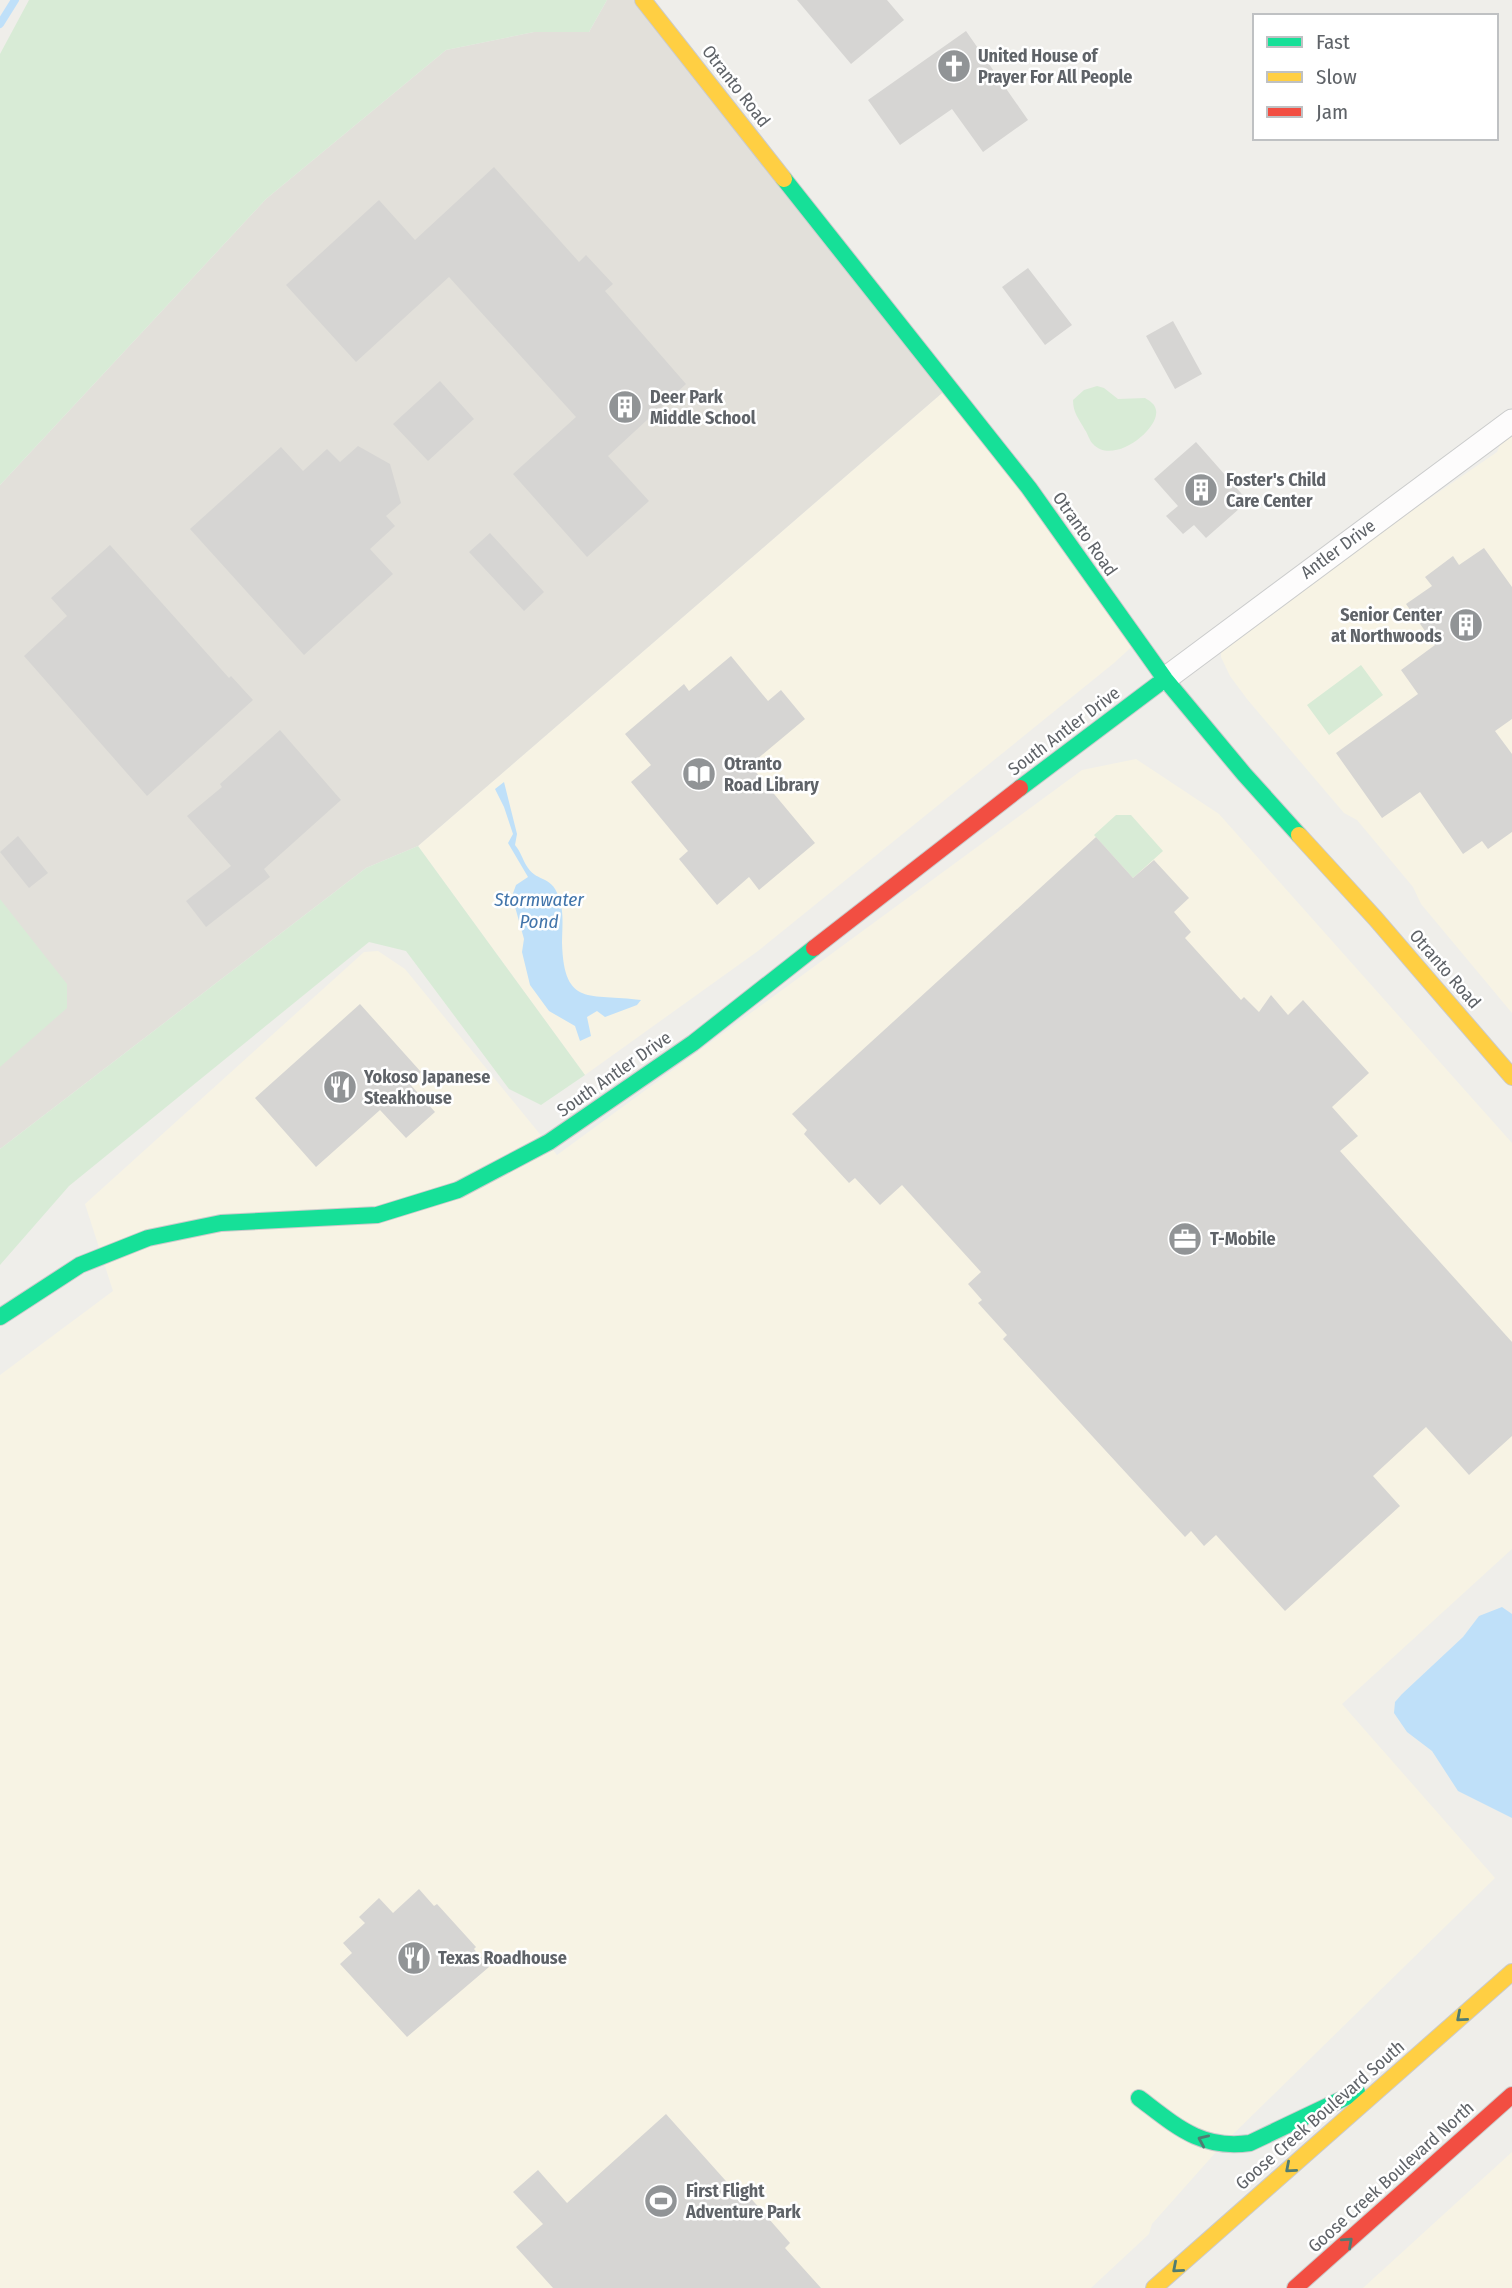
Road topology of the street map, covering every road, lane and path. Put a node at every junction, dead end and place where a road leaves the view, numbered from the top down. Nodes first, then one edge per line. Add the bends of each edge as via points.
1 (643, 0) edge
2 (1512, 421) edge
3 (1165, 679) junction
4 (1512, 1077) edge
5 (0, 1317) edge
6 (1512, 1972) edge
7 (1400, 2071) junction
8 (1512, 2095) edge
9 (1139, 2098) dead end
10 (1154, 2288) edge
11 (1295, 2288) edge

1 - 3 main road, Otranto Road via 1029,488
2 - 3 street, Antler Drive
3 - 4 main road, Otranto Road
3 - 5 main road, South Antler Drive via 692,1043 548,1142 458,1190 377,1215 221,1223 148,1238 80,1265
6 -> 7 main road, Goose Creek Boulevard South
7 -> 9 main road via 1250,2143 1232,2147 1198,2139
7 -> 10 main road, Goose Creek Boulevard South
11 -> 8 main road, Goose Creek Boulevard North

